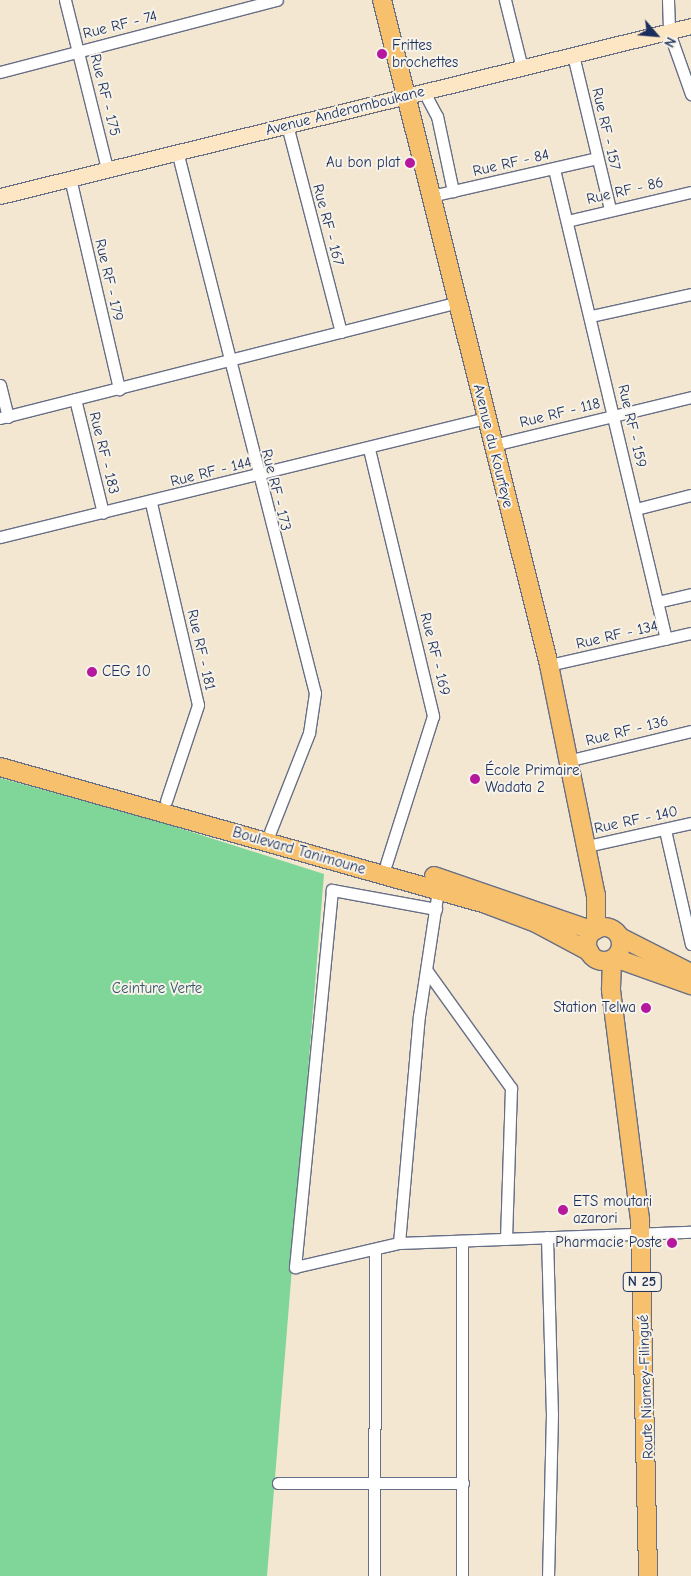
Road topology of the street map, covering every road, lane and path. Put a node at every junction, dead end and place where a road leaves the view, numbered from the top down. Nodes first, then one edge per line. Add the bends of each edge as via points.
1 (65, 0) edge
2 (277, 0) edge
3 (382, 0) edge
4 (505, 0) edge
5 (668, 0) edge
6 (691, 26) edge
7 (669, 32) junction
8 (78, 51) junction
9 (573, 55) junction
10 (522, 68) junction
11 (0, 72) edge
12 (424, 92) junction
13 (691, 94) edge
14 (406, 96) junction
15 (287, 125) junction
16 (177, 151) junction
17 (597, 158) junction
18 (107, 169) junction
19 (554, 169) junction
20 (70, 178) junction
21 (454, 191) junction
22 (691, 192) edge
23 (0, 196) edge
24 (431, 196) junction
25 (610, 209) junction
26 (567, 221) junction
27 (691, 294) edge
28 (457, 302) junction
29 (590, 316) junction
30 (341, 332) junction
31 (230, 360) junction
32 (0, 384) edge
33 (119, 389) junction
34 (691, 397) edge
35 (75, 399) junction
36 (614, 416) junction
37 (4, 418) edge
38 (486, 418) junction
39 (493, 445) junction
40 (369, 449) junction
41 (257, 477) junction
42 (691, 495) edge
43 (151, 502) junction
44 (636, 509) junction
45 (103, 513) junction
46 (0, 537) edge
47 (691, 594) edge
48 (657, 602) junction
49 (691, 633) edge
50 (666, 639) junction
51 (549, 665) junction
52 (691, 731) edge
53 (0, 754) edge
54 (571, 760) junction
55 (0, 767) edge
56 (166, 801) junction
57 (193, 815) junction
58 (691, 823) edge
59 (665, 830) junction
60 (270, 832) junction
61 (587, 846) junction
62 (386, 864) junction
63 (438, 890) junction
64 (436, 908) junction
65 (605, 932) junction
66 (691, 944) edge
67 (592, 955) junction
68 (613, 959) junction
69 (427, 971) junction
70 (691, 973) edge
71 (660, 974) junction
72 (691, 985) edge
73 (611, 990) junction
74 (691, 1232) edge
75 (640, 1234) junction
76 (547, 1237) junction
77 (506, 1239) junction
78 (462, 1241) junction
79 (399, 1243) junction
80 (375, 1250) junction
81 (278, 1483) dead end
82 (374, 1483) junction
83 (463, 1483) junction
84 (374, 1576) edge
85 (462, 1576) edge
86 (548, 1576) edge
87 (648, 1576) edge

1 - 8 street, Rue RF - 175
2 - 8 street, Rue RF - 74
3 - 14 main road, Avenue du Kourfeye
4 - 10 street
5 - 7 street
6 - 7 street, Avenue Anderamboukane
7 - 9 street, Avenue Anderamboukane
7 - 13 street
8 - 11 street, Rue RF - 74
8 - 18 street, Rue RF - 175
9 - 10 street, Avenue Anderamboukane
9 - 17 street, Rue RF - 157
10 - 12 street, Avenue Anderamboukane
12 - 14 street, Avenue Anderamboukane
12 - 21 street via 437,116
14 - 15 street, Avenue Anderamboukane
14 - 24 main road, Avenue du Kourfeye
15 - 16 street, Avenue Anderamboukane
15 - 30 street, Rue RF - 167
16 - 18 street, Avenue Anderamboukane
16 - 31 street, Rue RF - 173
17 - 19 street, Rue RF - 84
17 - 25 street, Rue RF - 157
18 - 20 street, Avenue Anderamboukane
19 - 21 street, Rue RF - 84
19 - 26 street, Rue RF - 159
20 - 23 street, Avenue Anderamboukane
20 - 33 street, Rue RF - 179
21 - 24 street, Rue RF - 84
22 - 25 street, Rue RF - 86
24 - 28 main road, Avenue du Kourfeye
25 - 26 street, Rue RF - 86
26 - 29 street, Rue RF - 159
27 - 29 street
28 - 30 street
28 - 38 main road, Avenue du Kourfeye
29 - 36 street, Rue RF - 159
30 - 31 street
31 - 33 street
31 - 41 street, Rue RF - 173
32 - 37 street
33 - 35 street
34 - 36 street, Rue RF - 118
35 - 37 street
35 - 45 street, Rue RF - 183
36 - 39 street, Rue RF - 118
36 - 44 street, Rue RF - 159
38 - 39 main road, Avenue du Kourfeye
38 - 40 street, Rue RF - 144
39 - 51 main road, Avenue du Kourfeye
40 - 41 street, Rue RF - 144
40 - 62 street, Rue RF - 169 via 433,716
41 - 43 street, Rue RF - 144
41 - 60 street, Rue RF - 173 via 315,694 309,733
42 - 44 street
43 - 45 street, Rue RF - 144
43 - 56 street, Rue RF - 181 via 198,705
44 - 48 street, Rue RF - 159
45 - 46 street, Rue RF - 144
47 - 48 street
48 - 50 street, Rue RF - 159
49 - 50 street, Rue RF - 134
50 - 51 street, Rue RF - 134
51 - 54 main road, Avenue du Kourfeye
52 - 54 street, Rue RF - 136
53 - 56 main road, Boulevard Tanimoune
54 - 61 main road, Avenue du Kourfeye
55 - 57 main road, Boulevard Tanimoune
56 - 57 main road, Boulevard Tanimoune
57 - 60 main road, Boulevard Tanimoune
57 - 63 main road, Boulevard Tanimoune
58 - 59 street, Rue RF - 140
59 - 61 street, Rue RF - 140
59 - 66 street
60 - 62 main road, Boulevard Tanimoune
61 - 65 main road, Avenue du Kourfeye
62 - 65 main road, Boulevard Tanimoune via 493,893
63 - 64 street
63 - 67 main road, Boulevard Tanimoune via 524,917
64 - 69 street
64 - 80 street via 332,890 295,1267
65 - 67 main road via 588,941
65 - 68 main road, Route Niamey-Filingué via 621,947
65 - 70 main road, Boulevard Tanimoune
67 - 68 main road
67 - 73 main road, Route Niamey-Filingué
68 - 71 main road
68 - 73 main road, Route Niamey-Filingué
69 - 77 street via 511,1088
69 - 79 street via 418,1016
71 - 72 main road
71 - 73 main road via 628,974
73 - 75 main road, Route Niamey-Filingué / N 25
74 - 75 street
75 - 76 street
75 - 87 main road, Route Niamey-Filingué / N 25
76 - 77 street
76 - 86 street via 552,1414
77 - 78 street
78 - 79 street
78 - 83 street
79 - 80 street
80 - 82 street
81 - 82 street
82 - 83 street
82 - 84 street
83 - 85 street

